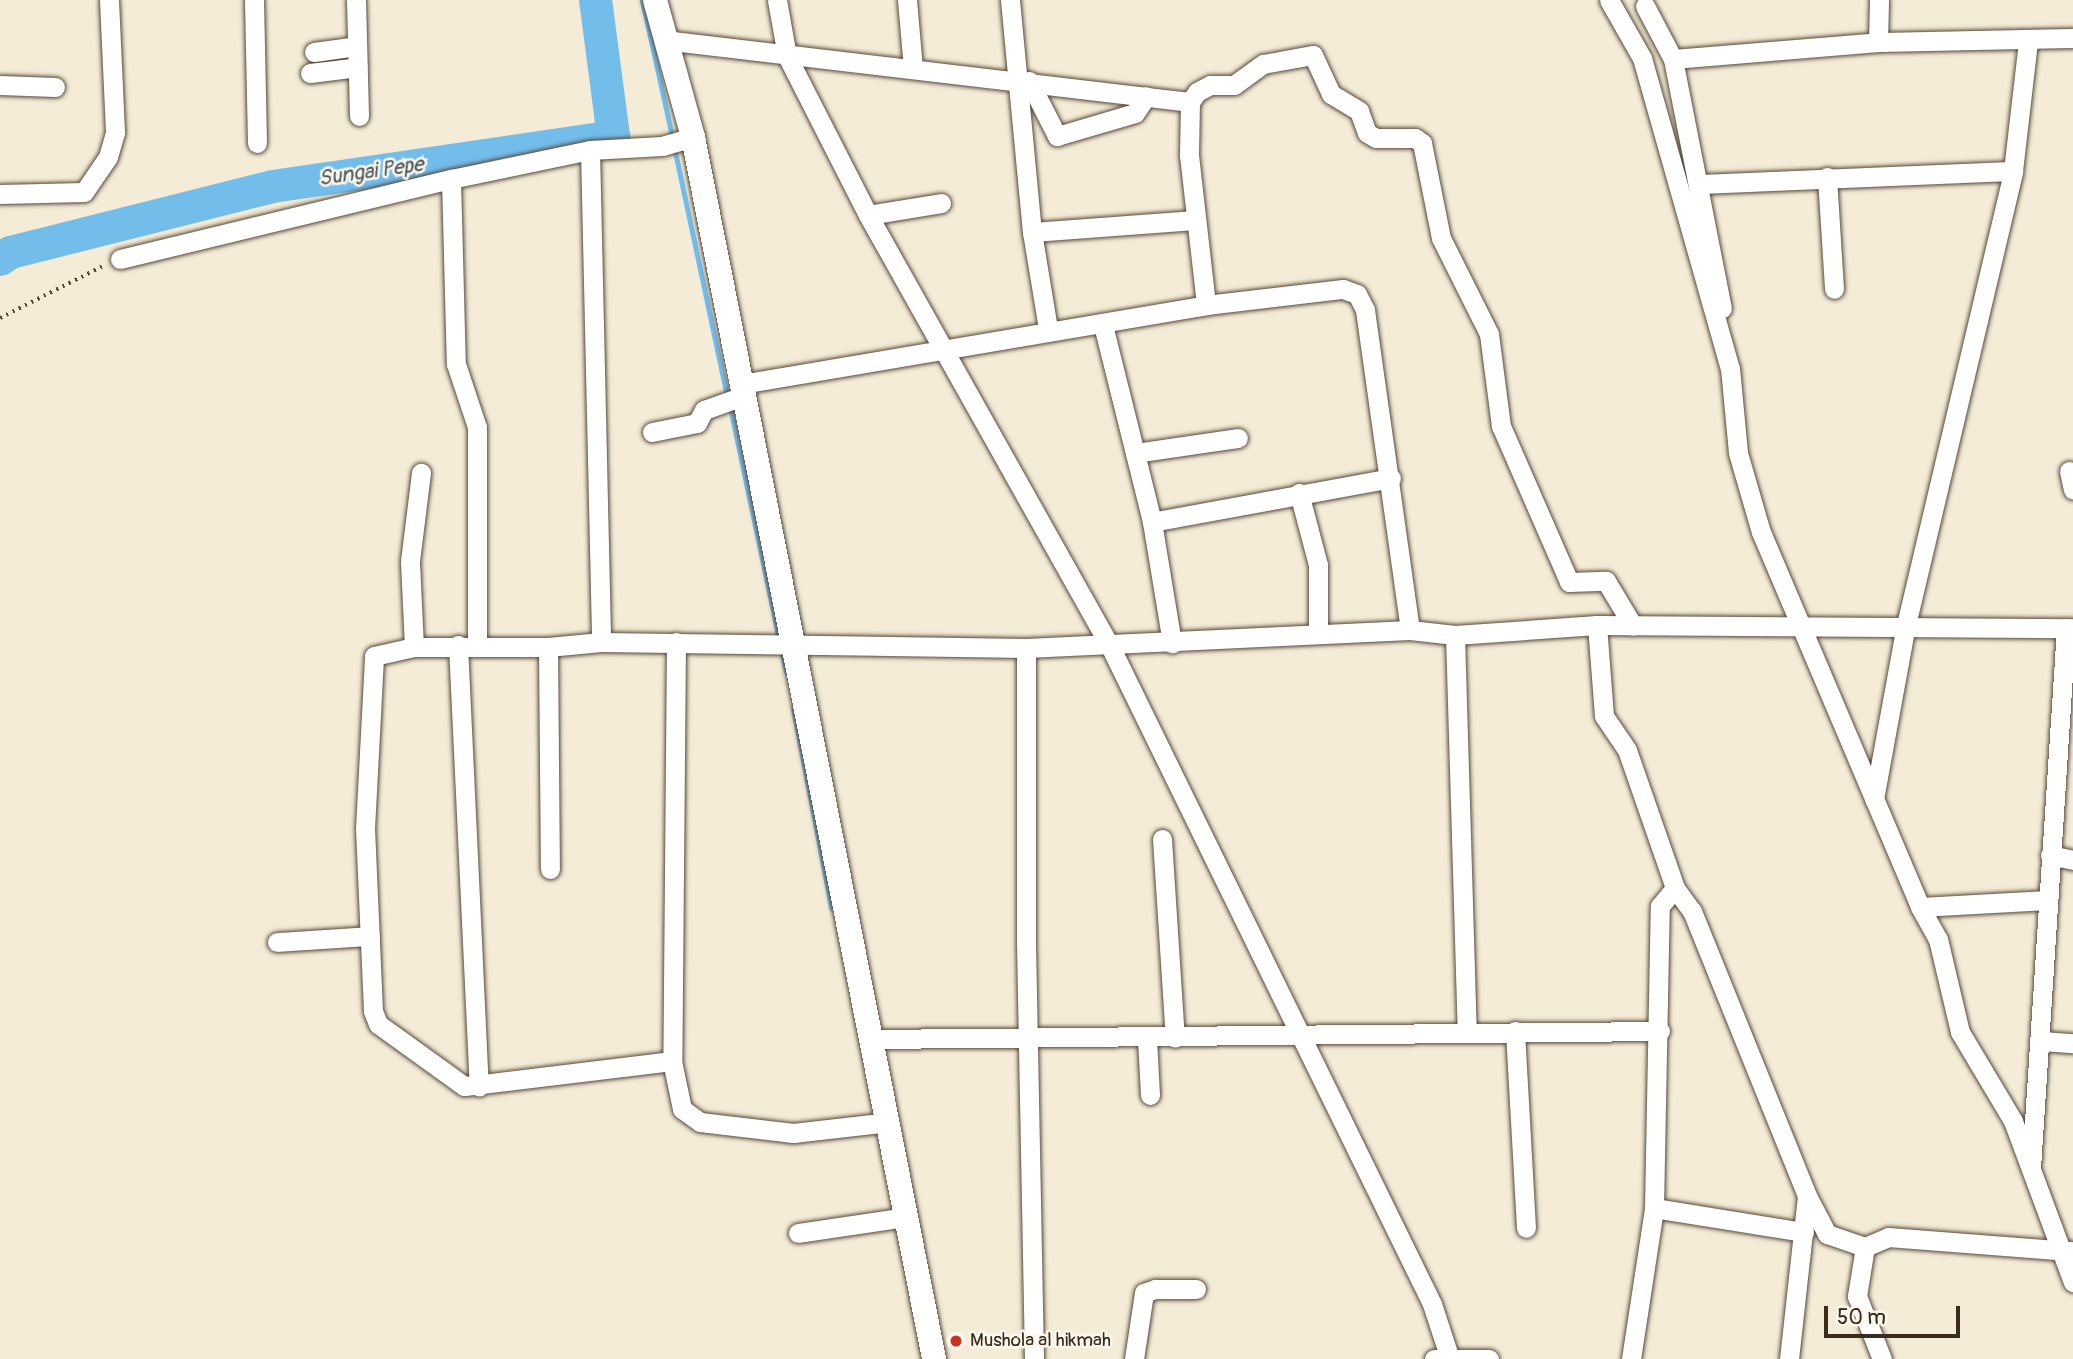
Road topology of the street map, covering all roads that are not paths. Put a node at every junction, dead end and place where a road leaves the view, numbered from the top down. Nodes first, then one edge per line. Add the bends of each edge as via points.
1 (109, 0) edge
2 (254, 0) edge
3 (356, 0) edge
4 (655, 0) edge
5 (777, 0) edge
6 (907, 0) edge
7 (1010, 0) edge
8 (1609, 0) edge
9 (1879, 0) edge
10 (1645, 6) dead end
11 (2073, 38) edge
12 (664, 40) junction
13 (2028, 41) junction
14 (1878, 42) junction
15 (357, 46) junction
16 (314, 52) dead end
17 (787, 56) junction
18 (1673, 59) junction
19 (358, 67) junction
20 (913, 68) junction
21 (310, 73) dead end
22 (1024, 80) junction
23 (0, 85) edge
24 (55, 87) dead end
25 (1146, 96) junction
26 (1190, 102) junction
27 (359, 116) dead end
28 (690, 139) junction
29 (257, 143) dead end
30 (590, 150) junction
31 (2013, 171) junction
32 (1827, 177) junction
33 (452, 179) junction
34 (1698, 184) junction
35 (0, 194) edge
36 (941, 203) dead end
37 (868, 215) junction
38 (1196, 220) junction
39 (1032, 232) junction
40 (120, 259) road end
41 (1834, 289) dead end
42 (1206, 305) junction
43 (1103, 325) junction
44 (1048, 329) junction
45 (943, 350) junction
46 (1730, 368) junction
47 (734, 397) junction
48 (652, 432) dead end
49 (1238, 438) dead end
50 (1135, 453) junction
51 (421, 473) dead end
52 (1391, 478) junction
53 (1299, 493) junction
54 (1152, 522) junction
55 (1597, 625) junction
56 (1633, 625) junction
57 (1906, 625) junction
58 (1800, 628) junction
59 (2070, 628) edge
60 (1410, 630) junction
61 (1318, 634) junction
62 (1455, 635) junction
63 (601, 642) junction
64 (676, 642) junction
65 (791, 642) junction
66 (1172, 643) junction
67 (1109, 644) junction
68 (467, 646) junction
69 (414, 647) junction
70 (548, 648) junction
71 (1026, 648) junction
72 (1874, 799) junction
73 (1161, 839) dead end
74 (2050, 855) junction
75 (2073, 860) edge
76 (550, 869) dead end
77 (1675, 888) junction
78 (2048, 900) junction
79 (1920, 907) junction
80 (369, 936) junction
81 (277, 942) dead end
82 (1515, 1031) junction
83 (1660, 1031) junction
84 (1467, 1032) junction
85 (1301, 1034) junction
86 (1028, 1035) junction
87 (1175, 1038) junction
88 (871, 1039) junction
89 (1147, 1039) junction
90 (2042, 1041) junction
91 (2073, 1043) edge
92 (671, 1060) junction
93 (479, 1087) junction
94 (1150, 1095) dead end
95 (889, 1122) junction
96 (2030, 1176) junction
97 (1807, 1196) junction
98 (1654, 1208) junction
99 (906, 1217) junction
100 (1526, 1228) dead end
101 (1804, 1232) junction
102 (798, 1233) dead end
103 (1865, 1247) junction
104 (2067, 1251) edge
105 (2073, 1282) edge
106 (1196, 1290) dead end
107 (934, 1359) edge
108 (1034, 1359) edge
109 (1133, 1359) edge
110 (1434, 1359) edge
111 (1450, 1359) edge
112 (1489, 1359) edge
113 (1631, 1359) edge
114 (1789, 1359) edge
115 (1882, 1359) edge

1 - 35 street via 115,132 108,158 84,192
2 - 29 street
3 - 15 street
4 - 12 main road
5 - 17 street
6 - 20 street
7 - 22 street
8 - 46 street via 1643,58
9 - 14 street
10 - 18 street
11 - 13 street
12 - 17 street
12 - 28 main road
13 - 14 street
13 - 31 street
14 - 18 street
15 - 16 street
15 - 19 street
17 - 20 street
17 - 37 street
18 - 34 street
19 - 21 street
19 - 27 street
20 - 22 street
22 - 25 street
22 - 25 street via 1057,135 1135,113
22 - 39 street
23 - 24 street
25 - 26 street
26 - 38 street
26 - 56 street via 1210,85 1234,85 1263,64 1309,53 1317,60 1331,94 1359,111 1367,133 1376,138 1419,139 1449,261 1489,334 1494,398 1506,438 1569,582 1606,581
28 - 30 street via 662,146
28 - 47 main road
30 - 33 street
30 - 63 street
31 - 32 street
31 - 57 street
32 - 34 street
32 - 41 street
33 - 40 street
33 - 68 street via 456,364 477,428
34 - 46 street
36 - 37 street
37 - 45 street
38 - 39 street
38 - 42 street
39 - 44 street
42 - 43 street
42 - 52 street via 1343,289 1357,294 1365,310
43 - 44 street
43 - 50 street
44 - 45 street
45 - 47 street
45 - 67 street
46 - 58 street via 1738,453 1761,532
47 - 48 street via 704,410 697,423
47 - 65 main road
49 - 50 street
50 - 54 street
51 - 69 street via 410,561
52 - 53 street
52 - 60 street
53 - 54 street
53 - 61 street via 1318,565
54 - 66 street
55 - 56 street
55 - 62 street
55 - 77 street via 1602,709 1637,774
56 - 58 street
57 - 58 street
57 - 59 street
57 - 72 street
58 - 72 street
59 - 74 street
60 - 61 street
60 - 62 street
61 - 66 street
62 - 84 street
63 - 64 street
63 - 70 street
64 - 65 street
64 - 92 street
65 - 71 street
65 - 88 main road
66 - 67 street
67 - 71 street
67 - 85 street
68 - 69 street
68 - 70 street
68 - 93 street
69 - 80 street via 374,656 371,667 365,829
70 - 76 street
71 - 86 street
72 - 79 street
73 - 87 street
74 - 75 street
74 - 78 street
77 - 83 street via 1660,906
77 - 97 street via 1692,911
78 - 79 street
78 - 90 street
79 - 96 street via 1938,939 1960,1032 2013,1121
80 - 81 street
80 - 93 street via 378,1024 452,1081
82 - 83 street
82 - 84 street
82 - 100 street
83 - 98 street
84 - 85 street
85 - 87 street
85 - 111 street via 1432,1304
86 - 88 street
86 - 89 street
86 - 108 street
87 - 89 street
88 - 95 main road
89 - 94 street
90 - 91 street
90 - 96 street
92 - 93 street
92 - 95 street via 682,1110 700,1122 793,1133
95 - 99 main road
96 - 104 street
97 - 101 street
97 - 103 street via 1827,1234
98 - 101 street
98 - 113 street
99 - 102 street
99 - 107 main road
101 - 114 street
103 - 104 street via 1888,1237
103 - 115 street via 1857,1296
104 - 105 street
106 - 109 street via 1144,1293
110 - 111 street
111 - 112 street

